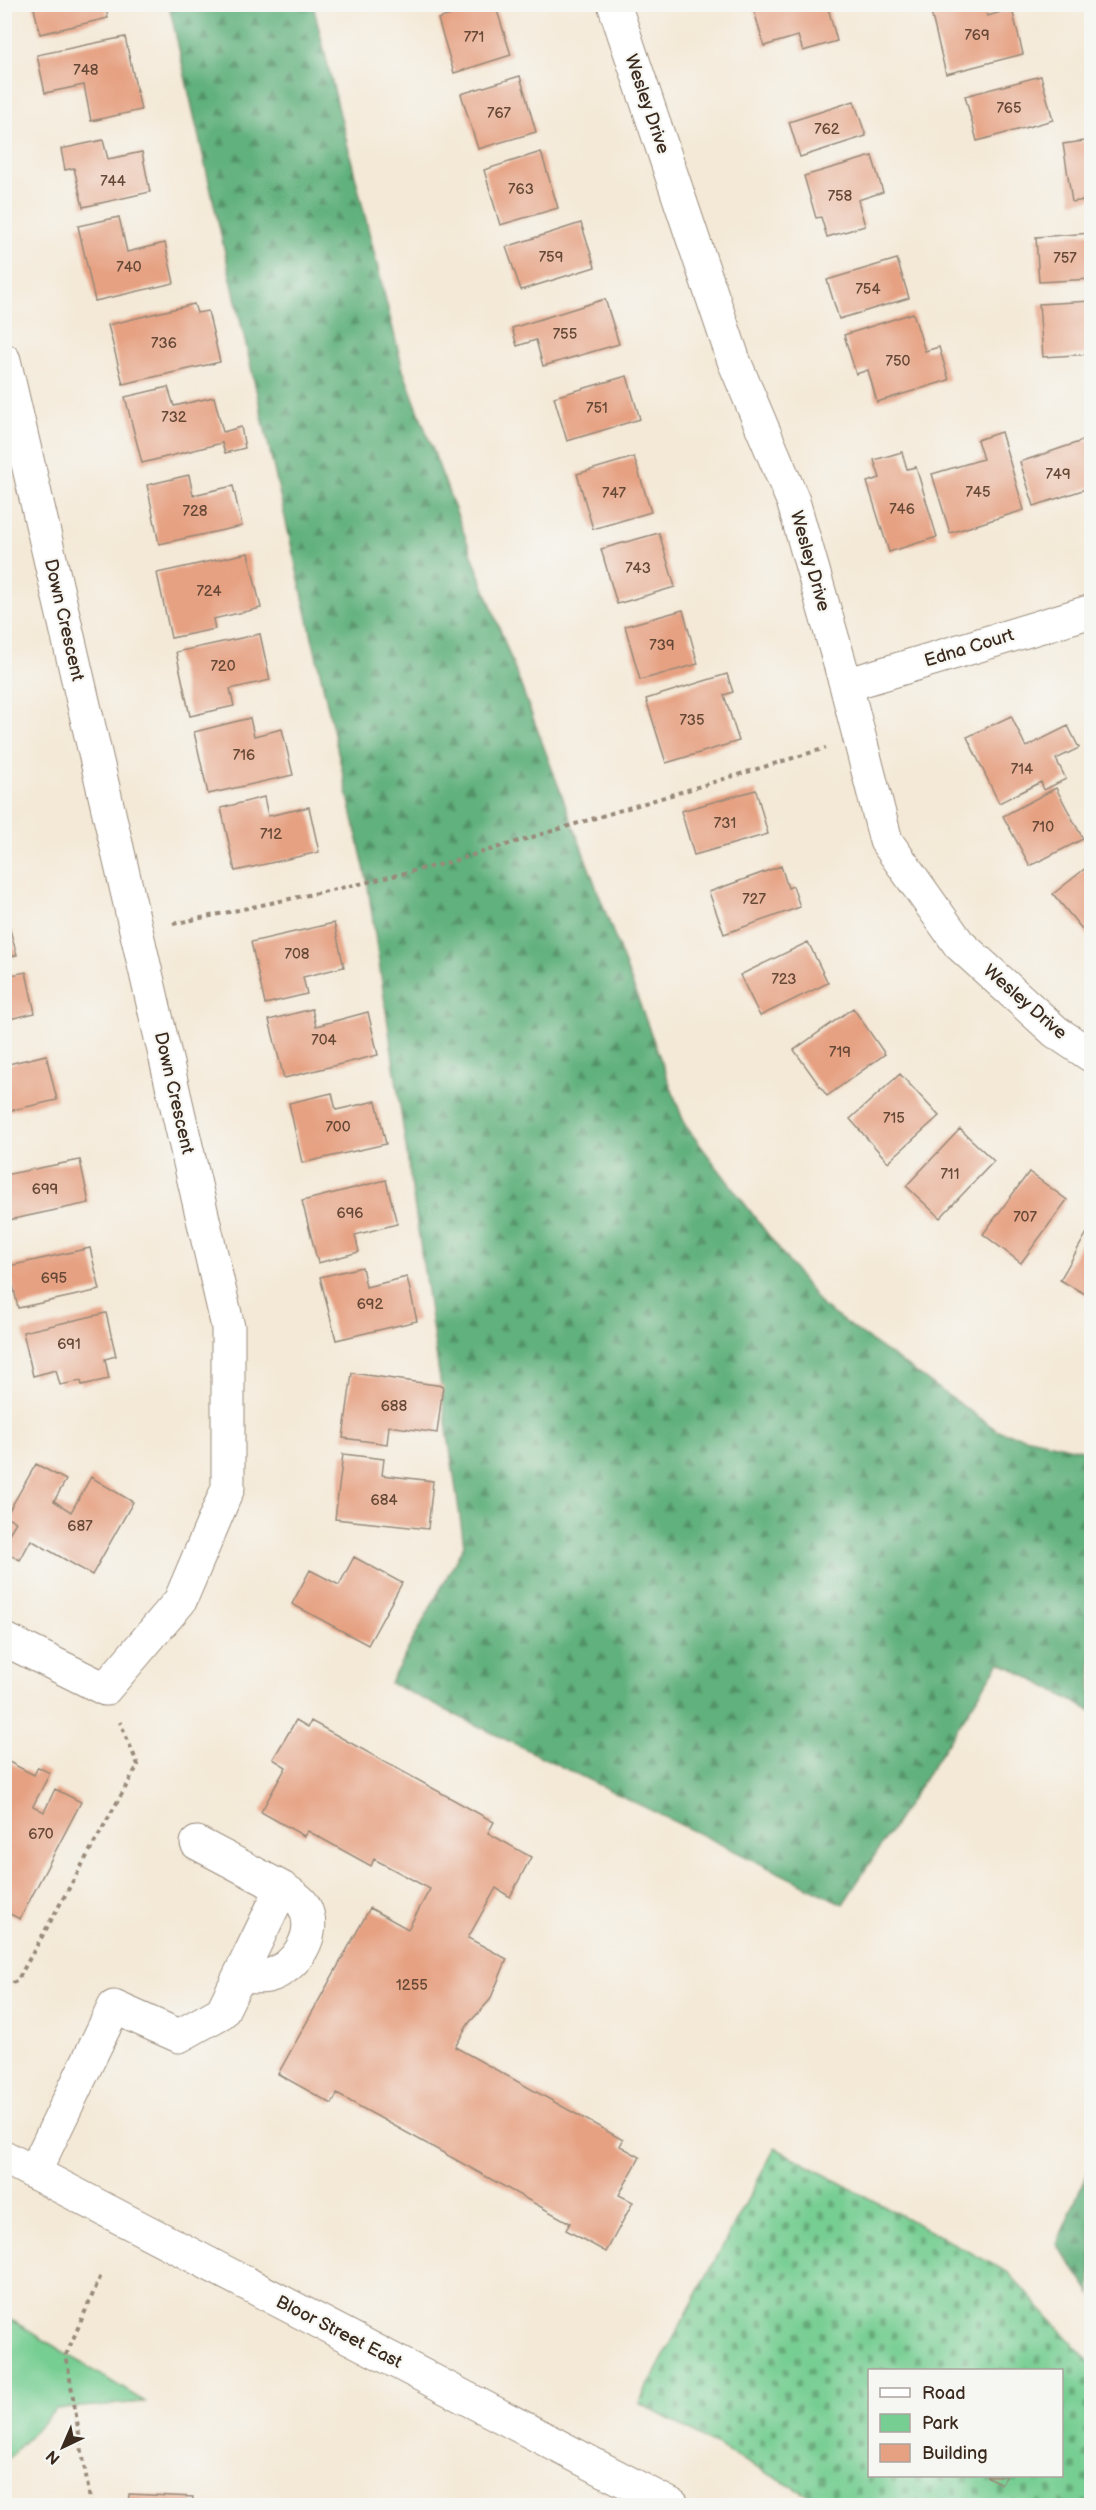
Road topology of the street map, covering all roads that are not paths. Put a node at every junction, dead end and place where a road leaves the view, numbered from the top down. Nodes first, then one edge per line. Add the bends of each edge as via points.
1 (614, 4) edge
2 (4, 360) edge
3 (1092, 611) edge
4 (846, 685) junction
5 (1092, 1056) edge
6 (4, 1639) edge
7 (196, 1843) dead end
8 (282, 1888) junction
9 (240, 1976) junction
10 (4, 2157) edge
11 (34, 2173) junction
12 (673, 2505) edge

1 - 4 street, Wesley Drive via 734,361 793,501
2 - 6 street, Down Crescent via 228,1327 228,1488 180,1601 105,1689
3 - 4 street, Edna Court
4 - 5 street, Wesley Drive via 886,841 959,944 1056,1032
7 - 8 street
8 - 9 street
8 - 9 street via 304,1904 309,1922 306,1941 287,1968 267,1976
9 - 11 street via 222,2012 179,2036 114,2007
10 - 11 street, Bloor Street East
11 - 12 street, Bloor Street East

